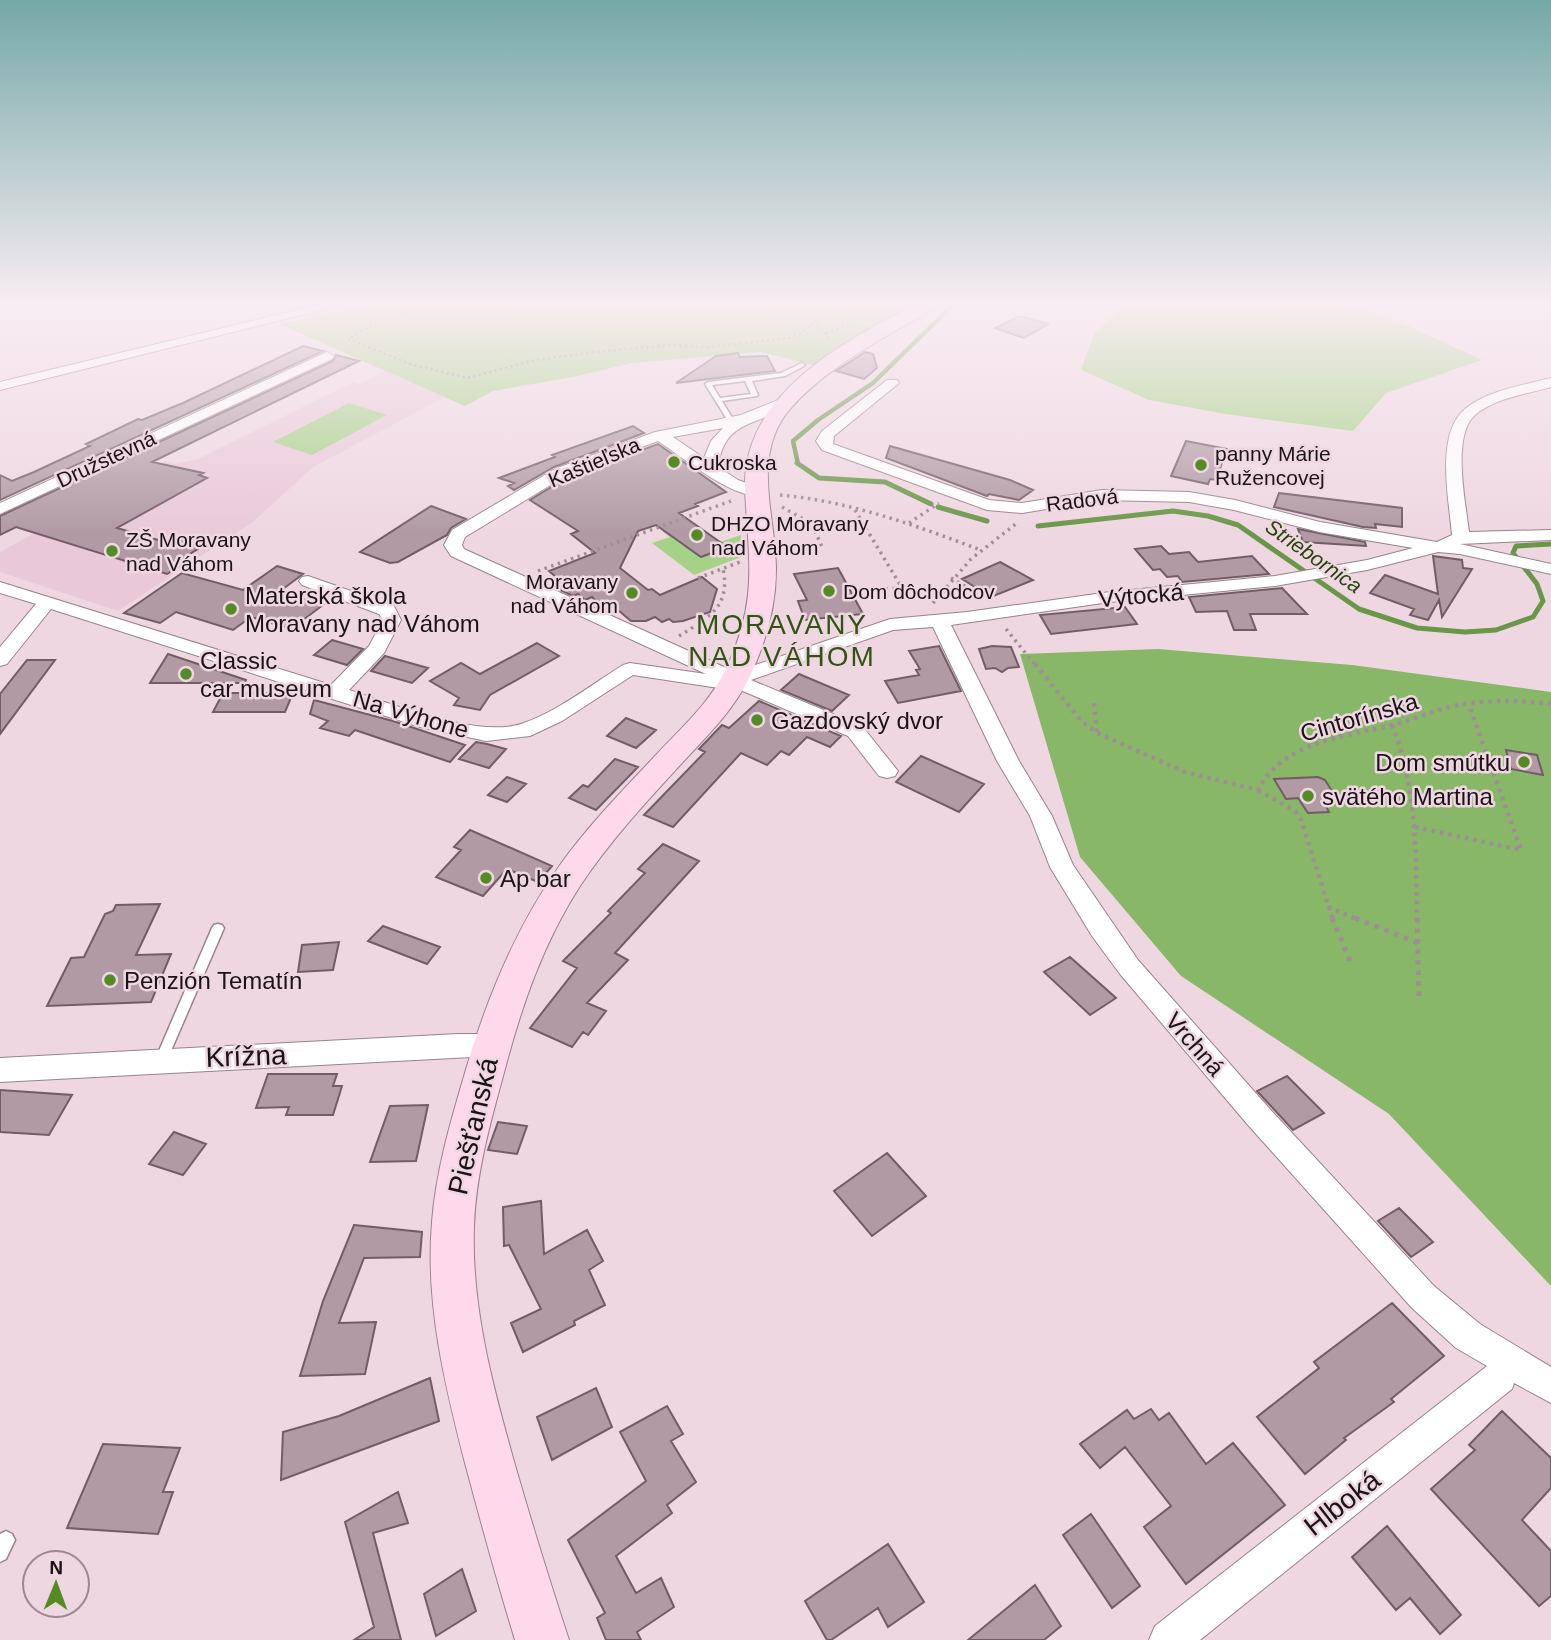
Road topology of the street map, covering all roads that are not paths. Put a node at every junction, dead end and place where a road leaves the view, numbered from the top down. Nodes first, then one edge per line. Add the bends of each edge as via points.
1 (27, 380) edge
2 (277, 380) edge
3 (748, 380) junction
4 (751, 380) edge
5 (815, 380) edge
6 (1551, 382) edge
7 (892, 383) dead end
8 (0, 386) edge
9 (718, 400) junction
10 (788, 400) junction
11 (738, 420) junction
12 (660, 435) junction
13 (710, 469) junction
14 (761, 494) junction
15 (0, 509) edge
16 (1551, 535) edge
17 (1461, 537) junction
18 (1438, 547) junction
19 (1546, 568) edge
20 (308, 581) dead end
21 (0, 587) edge
22 (47, 602) junction
23 (933, 620) junction
24 (0, 660) edge
25 (735, 679) junction
26 (335, 693) junction
27 (887, 771) dead end
28 (218, 928) dead end
29 (491, 1045) junction
30 (161, 1060) junction
31 (0, 1070) edge
32 (1507, 1359) junction
33 (1551, 1387) edge
34 (542, 1640) edge
35 (1169, 1640) edge

1 - 8 street
2 - 15 street, Družstevná
3 - 4 lane
3 - 9 lane via 755,395
3 - 9 lane via 708,384
5 - 10 main road, Piešťanská
6 - 17 street via 1505,395 1468,413 1462,422 1455,443
7 - 18 street, Radová via 827,434 827,447 987,505 1022,508 1102,495 1189,497 1319,527
9 - 11 lane
10 - 11 street
10 - 14 main road, Piešťanská via 765,434 757,461
11 - 12 street
11 - 13 street via 721,435 711,453
12 - 13 street, Kaštieľska
12 - 25 street, Kaštieľska via 561,472 458,534 453,545 457,552
13 - 14 street, Kaštieľska
14 - 25 main road, Piešťanská via 761,598
16 - 17 street
17 - 18 street
18 - 19 street, Výtocká
18 - 23 street, Výtocká via 1296,578
20 - 26 street, Na Výhone via 387,610 392,620 377,649
21 - 22 street, Na Výhone
22 - 24 street
22 - 26 street, Na Výhone
23 - 25 street, Výtocká via 867,631
23 - 32 street, Vrchná via 1041,816 1062,867 1129,967 1423,1297 1468,1336
25 - 26 street, Na Výhone via 719,682 630,669 538,725 505,734 474,733 427,722
25 - 27 street via 855,731
25 - 29 main road, Piešťanská via 710,715 629,802 560,890 518,971
28 - 30 lane
29 - 30 street, Krížna
29 - 34 main road, Piešťanská via 457,1179 452,1246 456,1312 482,1438
30 - 31 street, Krížna
32 - 33 street, Vrchná
32 - 35 street, Hlboká via 1500,1377

